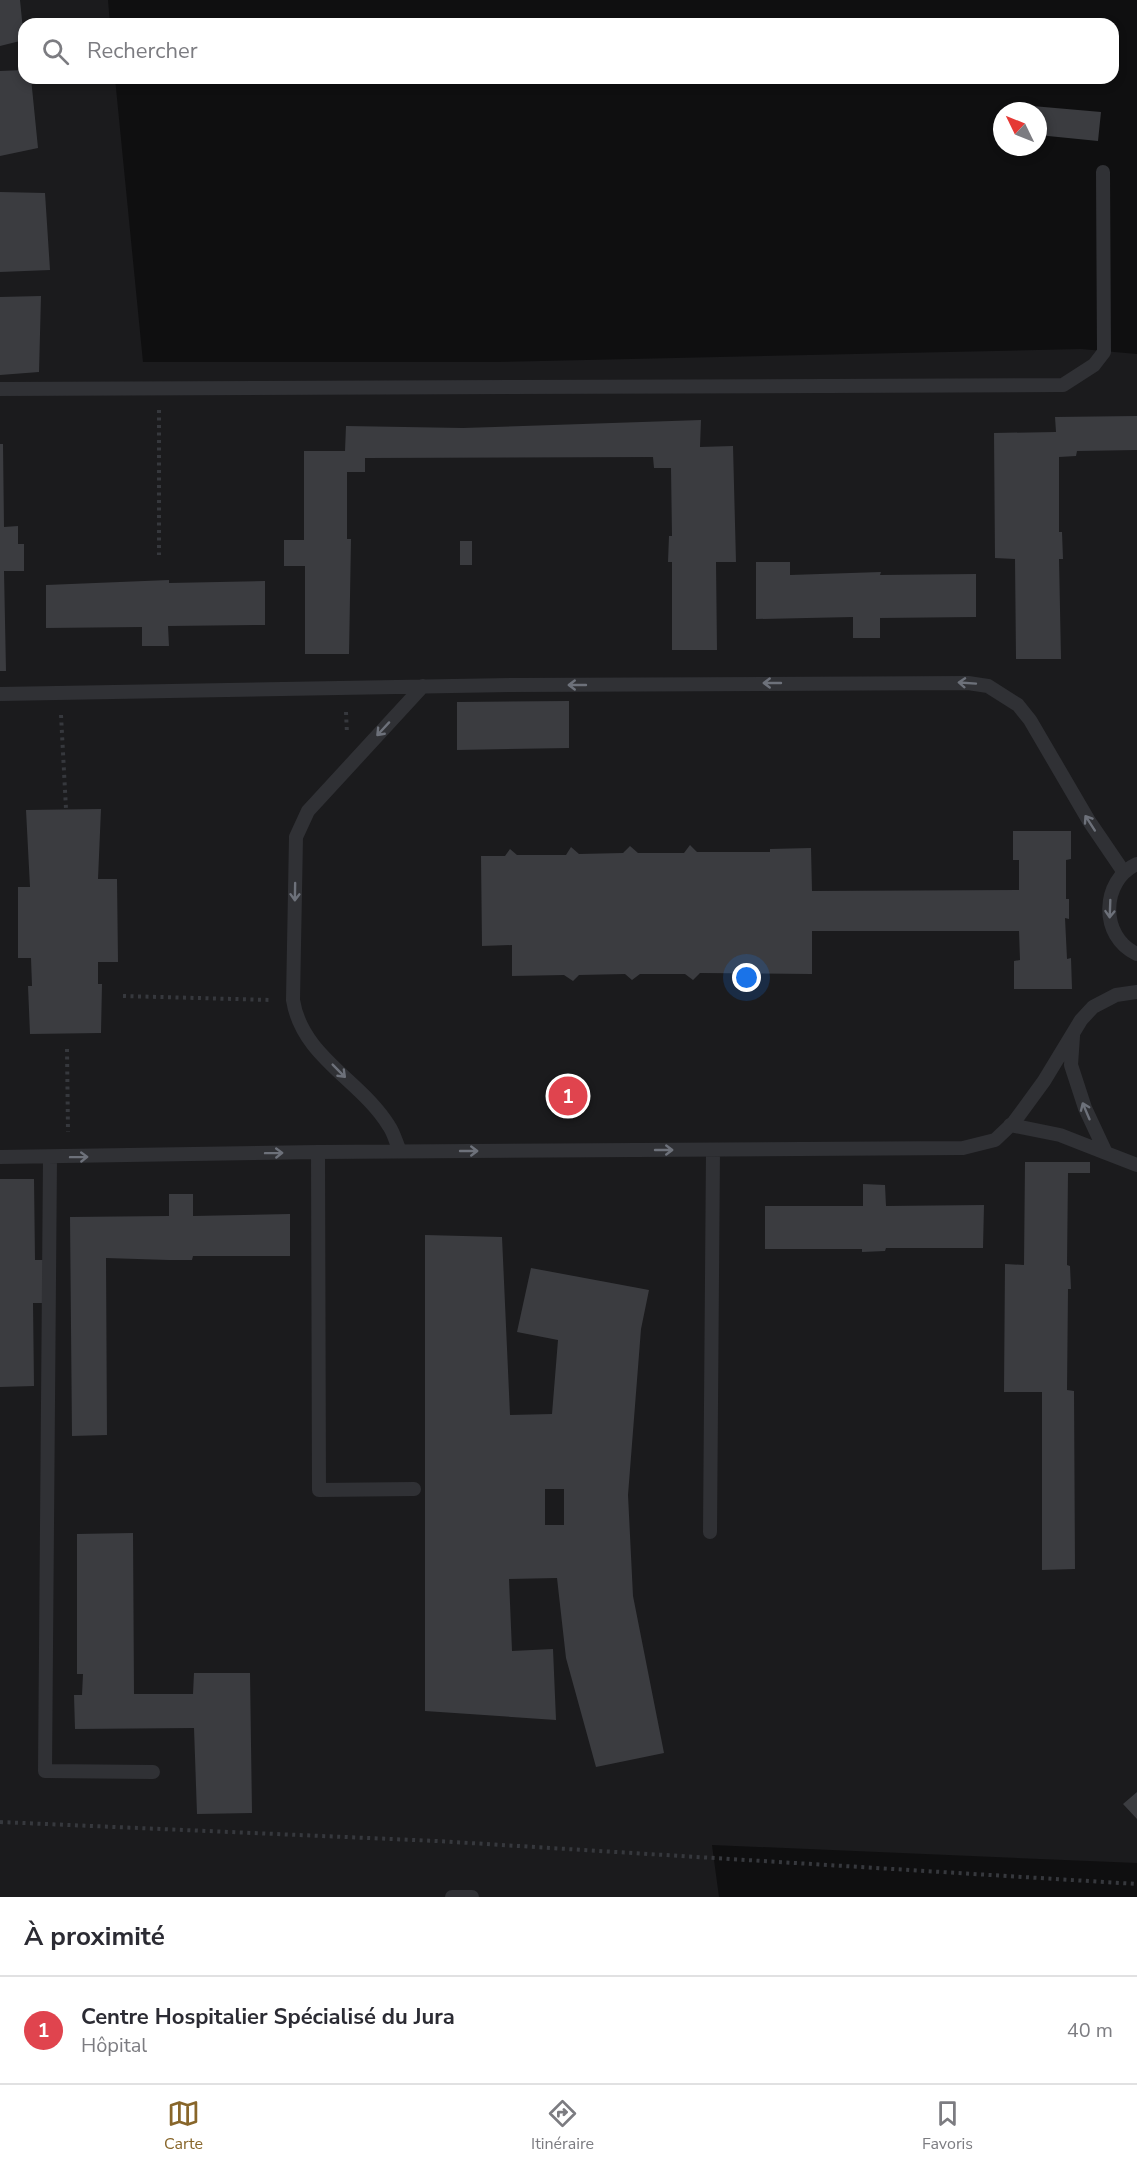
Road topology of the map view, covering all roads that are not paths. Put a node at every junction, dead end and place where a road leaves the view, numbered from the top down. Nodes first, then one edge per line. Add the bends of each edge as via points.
1 (1103, 172) dead end
2 (0, 389) edge
3 (423, 686) junction
4 (0, 693) edge
5 (1137, 864) edge
6 (1123, 871) junction
7 (1137, 954) edge
8 (1137, 992) edge
9 (1074, 1032) junction
10 (1010, 1125) junction
11 (714, 1150) junction
12 (400, 1151) junction
13 (318, 1152) junction
14 (1106, 1153) junction
15 (50, 1156) junction
16 (0, 1157) edge
17 (1137, 1165) edge
18 (414, 1490) dead end
19 (710, 1532) dead end
20 (153, 1772) dead end
21 (452, 1897) edge
22 (472, 1897) edge

1 - 2 lane via 1104,352 1095,365 1063,385
3 - 4 lane
6 -> 3 lane via 1089,822 1030,720 1017,705 988,686
3 -> 12 lane via 308,811 296,837 296,1018 311,1043 390,1126
5 - 6 lane
6 -> 7 lane via 1112,891 1108,911 1111,928
8 - 9 lane via 1116,995 1094,1008
9 - 10 lane via 1044,1081
14 -> 9 lane via 1071,1065
10 - 11 lane via 995,1140 963,1148
10 - 14 lane via 1059,1135
12 -> 11 lane
11 - 19 lane
12 - 13 lane
15 -> 13 lane
13 - 18 lane via 319,1490
14 - 17 lane
15 - 16 lane
15 - 20 lane via 45,1771
21 - 22 lane

